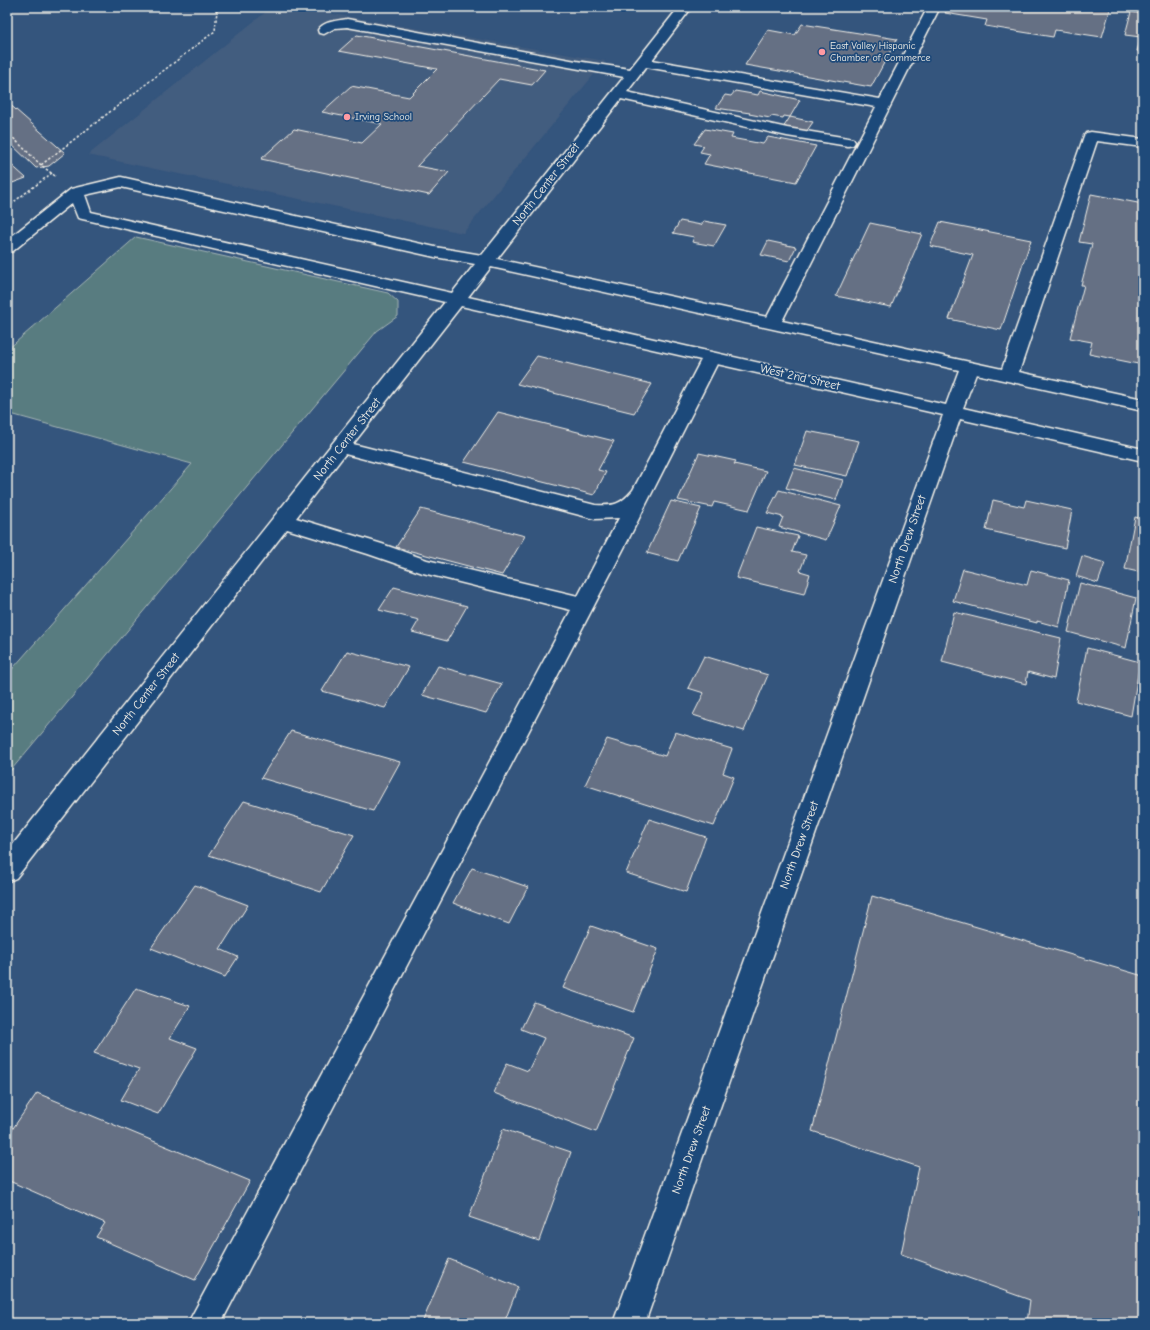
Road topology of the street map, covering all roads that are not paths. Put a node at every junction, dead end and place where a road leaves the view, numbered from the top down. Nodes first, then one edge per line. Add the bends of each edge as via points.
1 (686, 7) edge
2 (934, 7) edge
3 (324, 30) dead end
4 (638, 68) junction
5 (883, 104) junction
6 (615, 105) junction
7 (670, 120) dead end
8 (758, 135) dead end
9 (848, 142) dead end
10 (1143, 143) edge
11 (76, 192) junction
12 (7, 248) edge
13 (486, 261) junction
14 (457, 299) junction
15 (772, 324) junction
16 (712, 357) junction
17 (969, 367) junction
18 (1009, 375) junction
19 (1143, 404) edge
20 (952, 411) junction
21 (340, 447) junction
22 (1143, 455) edge
23 (640, 493) junction
24 (282, 521) junction
25 (583, 605) junction
26 (7, 871) edge
27 (204, 1323) edge
28 (629, 1323) edge

1 - 4 street, North Center Street
2 - 5 street
3 - 4 street via 332,25 347,23 576,65
4 - 5 street
4 - 6 street, North Center Street
5 - 15 street
6 - 9 street
6 - 13 street, North Center Street
7 - 8 street
10 - 18 street via 1091,136
11 - 12 street
11 - 13 street via 121,182
11 - 14 street, West 2nd Street via 84,215
13 - 14 street, North Center Street
13 - 15 street
14 - 16 street, West 2nd Street
14 - 21 street, North Center Street
15 - 17 street
16 - 20 street, West 2nd Street
16 - 23 street
17 - 18 street
17 - 20 street, North Drew Street
18 - 19 street
20 - 22 street, West 2nd Street
20 - 28 street, North Drew Street
21 - 23 street via 595,512 618,513 632,504
21 - 24 street, North Center Street
23 - 25 street
24 - 25 street via 423,566
24 - 26 street, North Center Street
25 - 27 street

